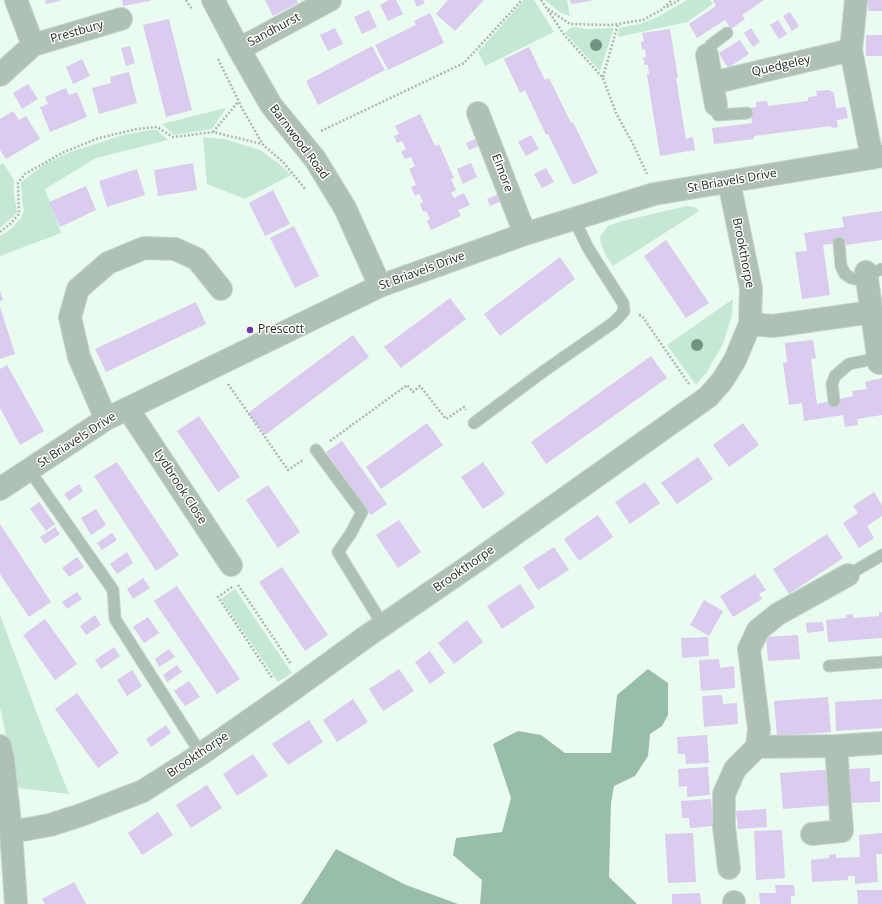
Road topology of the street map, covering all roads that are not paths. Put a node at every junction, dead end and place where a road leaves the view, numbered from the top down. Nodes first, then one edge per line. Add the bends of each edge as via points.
1 (16, 0) edge
2 (213, 0) edge
3 (330, 0) edge
4 (856, 0) edge
5 (121, 19) dead end
6 (727, 33) dead end
7 (33, 45) junction
8 (239, 49) junction
9 (851, 50) junction
10 (707, 55) joint
11 (0, 75) edge
12 (712, 83) junction
13 (716, 105) joint
14 (478, 113) dead end
15 (747, 113) dead end
16 (877, 157) edge
17 (729, 182) junction
18 (574, 219) junction
19 (525, 234) junction
20 (839, 243) dead end
21 (870, 275) edge
22 (380, 286) junction
23 (221, 289) dead end
24 (872, 312) junction
25 (750, 324) junction
26 (880, 360) edge
27 (834, 401) dead end
28 (128, 409) junction
29 (106, 419) junction
30 (474, 423) road end
31 (316, 450) road end
32 (30, 471) junction
33 (0, 490) edge
34 (882, 555) edge
35 (231, 566) dead end
36 (848, 575) joint
37 (383, 625) junction
38 (882, 662) edge
39 (829, 666) dead end
40 (882, 743) edge
41 (0, 746) edge
42 (836, 746) junction
43 (757, 747) junction
44 (201, 754) junction
45 (11, 832) junction
46 (812, 834) dead end
47 (729, 868) dead end
48 (16, 904) edge

1 - 7 street
2 - 8 street, Barnwood Road
3 - 8 street, Sandhurst
4 - 9 street
5 - 7 street, Prestbury
6 - 10 lane via 711,45
7 - 11 street, Prestbury
8 - 22 street, Barnwood Road via 271,105 315,159 345,208
9 - 12 street, Quedgeley
9 - 16 street
10 - 12 street
12 - 13 street
13 - 15 lane via 718,115
14 - 19 street, Elmore
16 - 17 street, St Briavels Drive
17 - 18 street, St Briavels Drive via 654,194
17 - 25 street, Brookthorpe via 751,288
18 - 19 street, St Briavels Drive
18 - 30 lane via 588,248 623,303 624,311 613,323
19 - 22 street, St Briavels Drive
20 - 21 lane via 845,274 851,278
21 - 24 street
22 - 28 street, St Briavels Drive
23 - 29 street via 197,259 175,249 144,248 108,263 78,289 70,317 79,357
24 - 25 street via 773,326
24 - 26 street
25 - 37 street, Brookthorpe via 735,360 708,397
26 - 27 lane via 849,364 835,376 832,384
28 - 29 street, St Briavels Drive
28 - 35 street, Lydbrook Close
29 - 32 street, St Briavels Drive
31 - 37 lane via 362,512 338,552
32 - 33 street, St Briavels Drive
32 - 44 lane via 112,590 115,619
34 - 36 lane
36 - 43 street via 778,614 758,630 749,649 759,728
37 - 44 street, Brookthorpe
38 - 39 lane
40 - 42 street
41 - 45 street
42 - 43 street
42 - 46 street via 842,831
43 - 47 street via 735,769 724,794 724,827
44 - 45 street, Brookthorpe via 144,791 50,825
45 - 48 street

